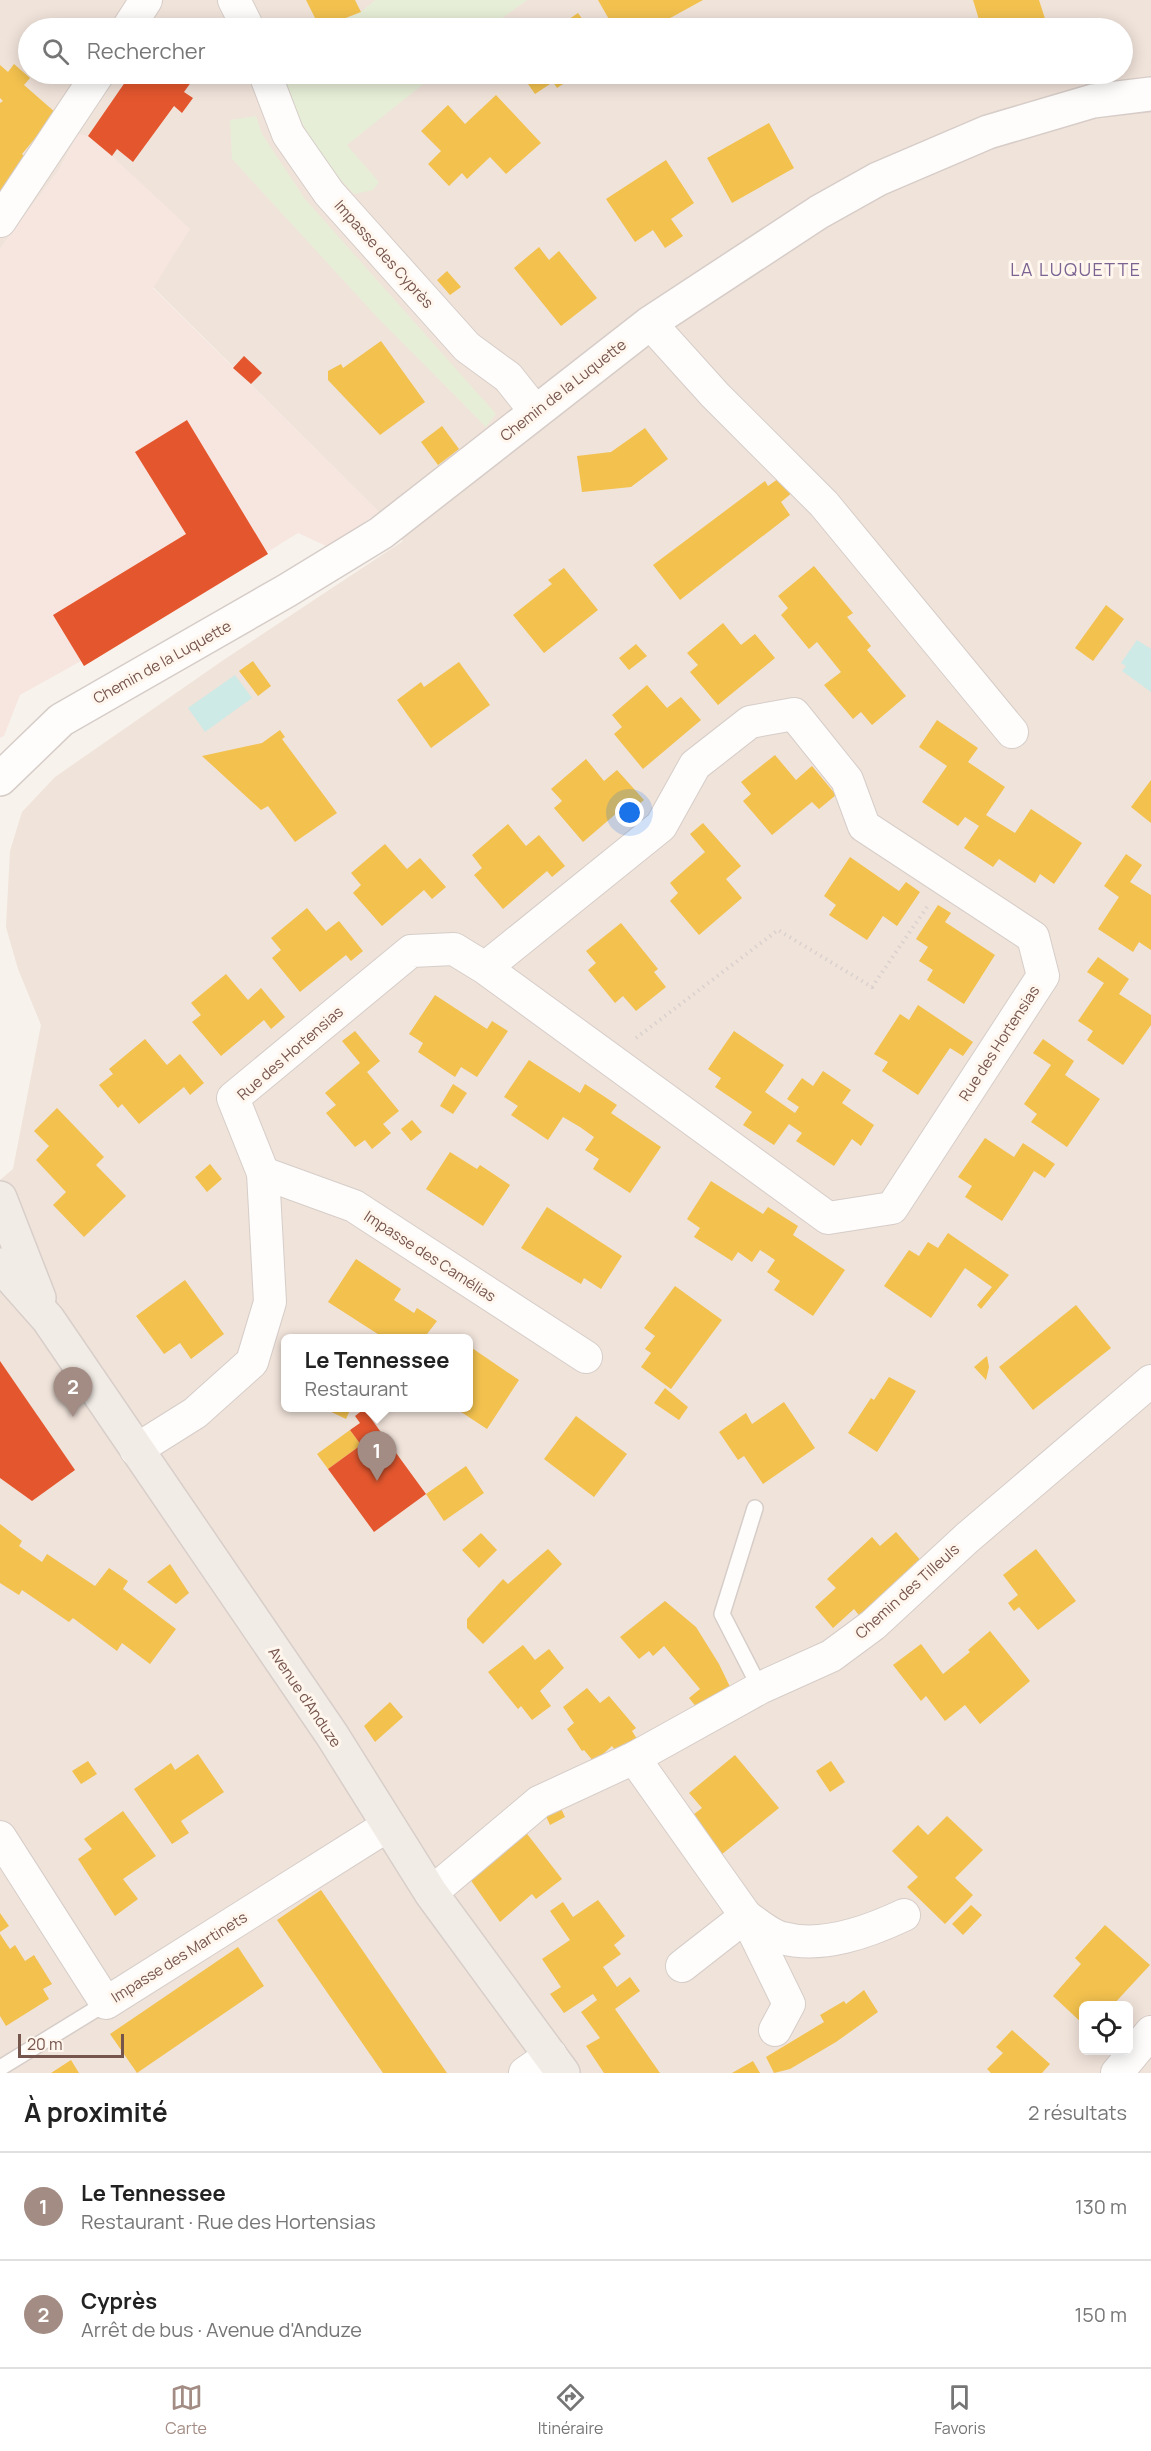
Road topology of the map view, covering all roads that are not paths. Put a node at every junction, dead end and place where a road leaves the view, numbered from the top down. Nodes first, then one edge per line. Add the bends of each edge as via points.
1 (146, 0) edge
2 (234, 0) edge
3 (134, 18) edge
4 (243, 18) edge
5 (91, 84) edge
6 (269, 84) edge
7 (1151, 93) edge
8 (0, 221) edge
9 (650, 324) junction
10 (535, 411) junction
11 (1012, 732) dead end
12 (7, 772) edge
13 (0, 799) edge
14 (485, 968) junction
15 (263, 1173) junction
16 (0, 1198) edge
17 (0, 1265) edge
18 (48, 1319) junction
19 (586, 1358) dead end
20 (1151, 1381) edge
21 (136, 1450) junction
22 (755, 1508) dead end
23 (760, 1688) junction
24 (634, 1758) junction
25 (387, 1826) junction
26 (0, 1837) edge
27 (431, 1893) junction
28 (904, 1915) dead end
29 (746, 1916) junction
30 (682, 1966) dead end
31 (106, 2003) junction
32 (775, 2030) dead end
33 (1151, 2032) edge
34 (546, 2067) edge
35 (0, 2068) edge
36 (1117, 2073) edge

1 - 3 street
2 - 4 street
5 - 8 street
6 - 10 street, Impasse des Cyprès via 288,134 329,193 467,347 508,377
7 - 9 street, Chemin de la Luquette via 1093,101 988,132 878,179 819,212
9 - 10 street, Chemin de la Luquette
9 - 11 street via 824,504
10 - 12 street, Chemin de la Luquette via 381,533 61,720
12 - 13 street, Chemin de la Luquette
14 - 14 street, Rue des Hortensias via 661,825 695,765 750,722 794,714 847,780 864,826 1033,937 1043,976 892,1208 828,1218
14 - 15 street, Rue des Hortensias via 454,949 411,951 233,1098
15 - 19 street, Impasse des Camélias via 354,1206
15 - 21 street, Rue des Hortensias via 270,1302 252,1362 195,1413
16 - 18 main road, Avenue d'Anduze
17 - 18 main road, Avenue d'Anduze
18 - 21 main road, Avenue d'Anduze
20 - 23 street, Chemin des Tilleuls via 967,1538 873,1625 831,1656
21 - 25 main road, Avenue d'Anduze via 332,1735
22 - 23 lane via 722,1614
23 - 24 street, Chemin des Tilleuls
24 - 27 street, Chemin des Tilleuls via 538,1802
24 - 29 street
25 - 27 main road, Avenue d'Anduze
25 - 31 street, Impasse des Martinets
26 - 31 street, Impasse des Martinets
27 - 34 main road, Avenue d'Anduze
28 - 29 street via 868,1932 824,1940 781,1938
29 - 30 street
29 - 32 street via 789,2004
31 - 35 lane
33 - 36 street

